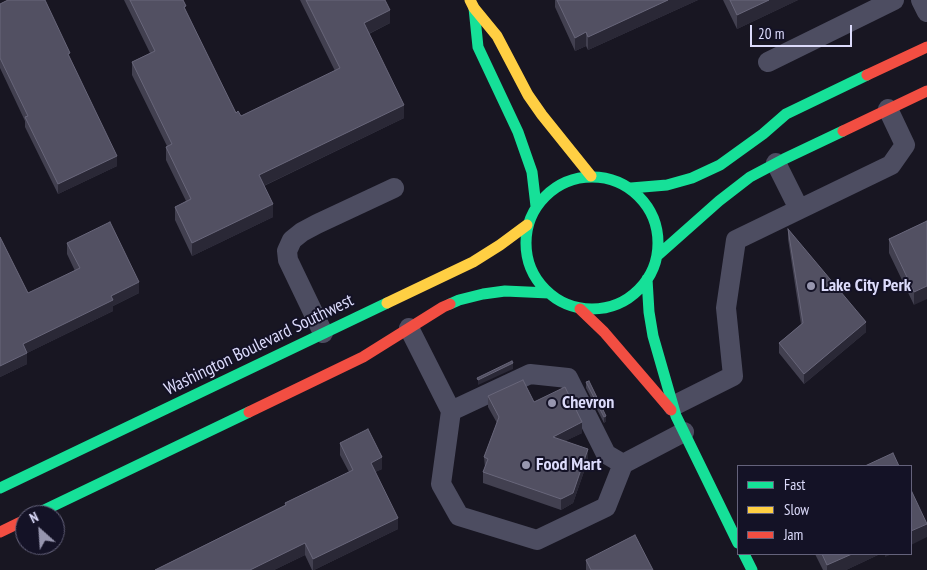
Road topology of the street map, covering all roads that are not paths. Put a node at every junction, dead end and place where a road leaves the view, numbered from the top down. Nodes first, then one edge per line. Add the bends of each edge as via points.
1 (894, 0) edge
2 (921, 0) edge
3 (472, 4) edge
4 (927, 12) edge
5 (927, 47) edge
6 (768, 62) dead end
7 (927, 91) edge
8 (888, 109) junction
9 (776, 163) junction
10 (590, 176) junction
11 (394, 188) dead end
12 (630, 188) junction
13 (536, 206) junction
14 (799, 209) junction
15 (527, 225) junction
16 (657, 256) junction
17 (647, 279) junction
18 (549, 293) junction
19 (580, 309) junction
20 (409, 328) junction
21 (323, 333) junction
22 (451, 411) junction
23 (678, 418) junction
24 (623, 464) junction
25 (0, 488) edge
26 (55, 505) edge
27 (15, 525) edge
28 (0, 532) edge
29 (737, 541) edge
30 (744, 555) edge
31 (752, 570) edge

1 - 6 lane
2 - 4 lane
3 - 10 main road via 497,36 528,95
3 - 13 main road via 478,47 518,132 532,172
5 - 12 main road via 786,114 720,166 668,185
7 - 8 main road
8 - 9 main road
8 - 14 lane via 905,145 891,165
9 - 14 lane
9 - 16 main road via 750,177 719,201
10 - 12 main road via 612,179
10 - 13 main road via 563,183
11 - 21 lane via 317,224 292,240 287,251 288,260
12 - 16 main road via 646,202 656,223
13 - 15 main road
14 - 23 lane via 736,240 726,308 733,376
15 - 18 main road via 525,246 530,266 541,286
15 - 21 main road, Washington Boulevard Southwest via 472,262
16 - 17 main road
17 - 19 main road via 643,287 625,301 603,308
17 - 23 main road via 653,336
18 - 19 main road via 559,301
18 - 20 main road via 505,291 459,300
19 - 23 main road
20 - 22 lane
20 - 26 main road via 363,357
21 - 25 main road, Washington Boulevard Southwest
22 - 24 lane via 530,374 568,378 606,454
22 - 24 lane via 441,484 459,516 537,540 606,507
23 - 24 lane
23 - 29 main road
27 - 28 main road
30 - 31 main road

